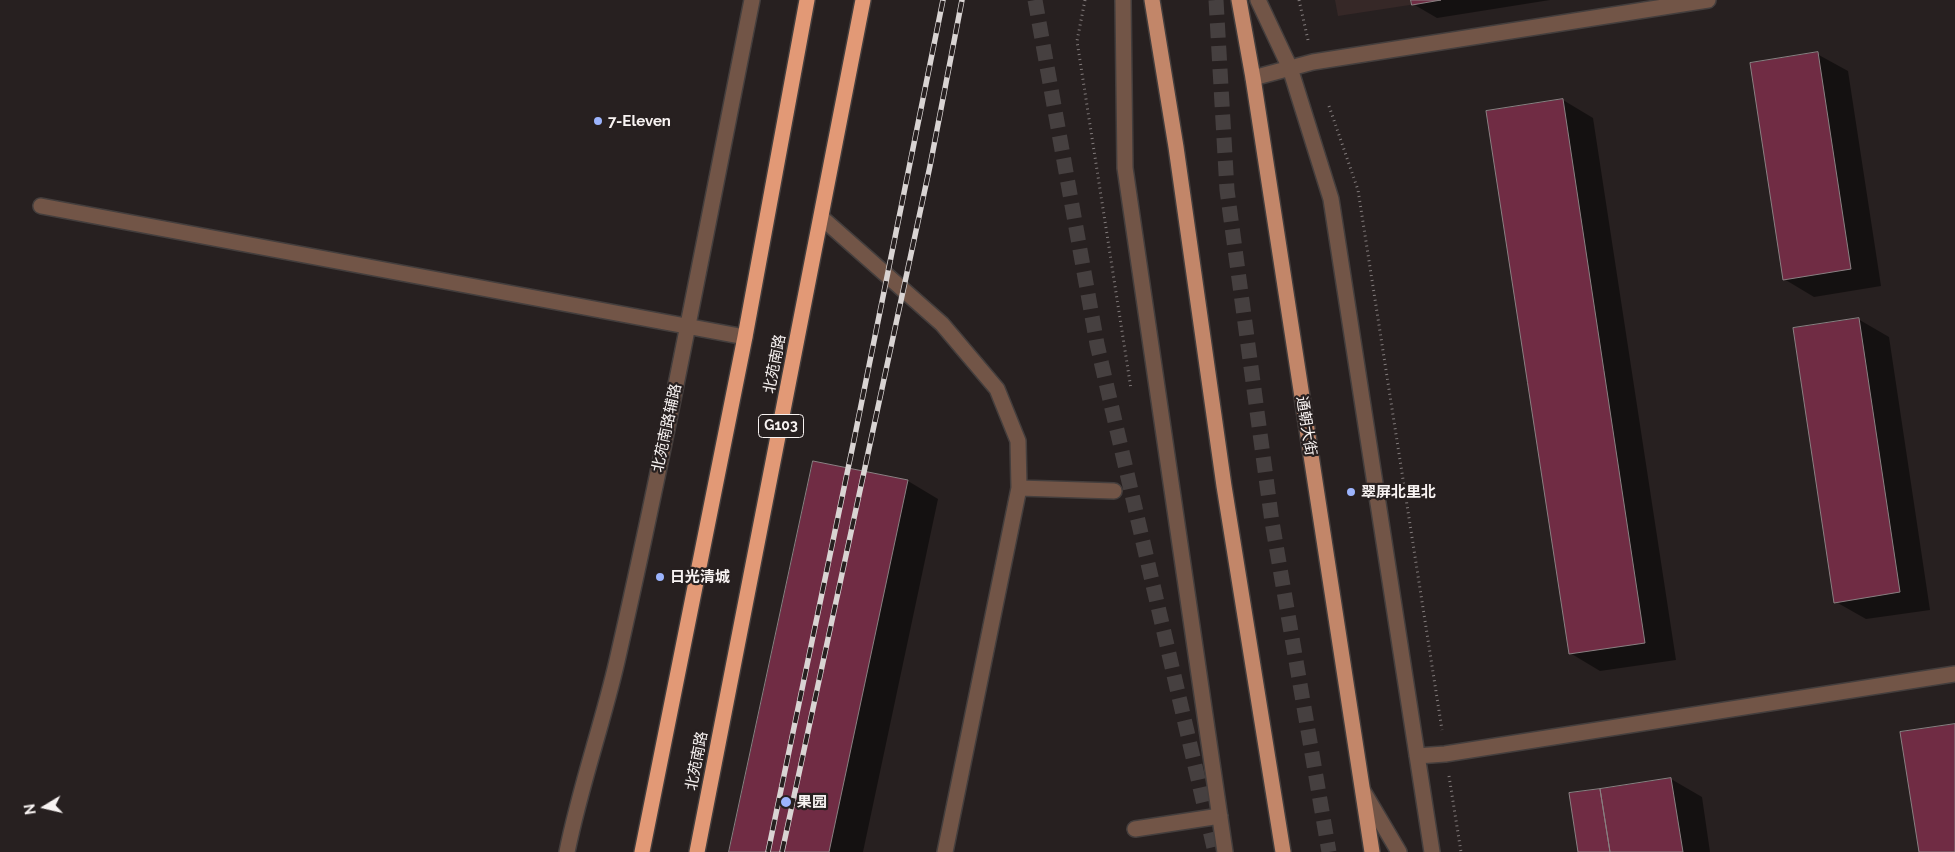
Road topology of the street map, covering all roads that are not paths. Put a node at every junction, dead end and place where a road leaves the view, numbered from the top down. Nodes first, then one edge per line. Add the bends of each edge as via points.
1 (752, 0) edge
2 (807, 0) edge
3 (863, 0) edge
4 (1123, 0) edge
5 (1152, 0) edge
6 (1240, 0) edge
7 (1258, 0) edge
8 (1708, 0) edge
9 (1290, 68) junction
10 (1253, 78) junction
11 (41, 206) dead end
12 (822, 218) junction
13 (688, 327) junction
14 (745, 337) junction
15 (1019, 488) junction
16 (1114, 491) dead end
17 (1955, 674) edge
18 (1417, 756) junction
19 (1362, 789) junction
20 (1220, 816) junction
21 (1135, 829) dead end
22 (567, 852) edge
23 (642, 852) edge
24 (697, 852) edge
25 (944, 852) edge
26 (1225, 852) edge
27 (1284, 852) edge
28 (1372, 852) edge
29 (1400, 852) edge
30 (1432, 852) edge

1 - 13 street, 北苑南路辅路
2 - 14 highway
3 - 12 highway, 北苑南路 / G103
4 - 20 street via 1125,168
5 - 27 main road via 1224,486
6 - 10 main road, 通朝大街
7 - 9 street
8 - 9 street
9 - 10 street
9 - 18 street via 1332,199
10 - 19 main road, 通朝大街
11 - 13 street
12 - 15 street via 942,324 997,390 1018,441
12 - 24 highway, 北苑南路 / G103
13 - 14 street
13 - 22 street, 北苑南路辅路 via 616,664 575,810
14 - 23 highway
15 - 16 street
15 - 25 street
17 - 18 street
18 - 30 street
19 - 28 main road, 通朝大街
19 - 29 street
20 - 21 street
20 - 26 street

